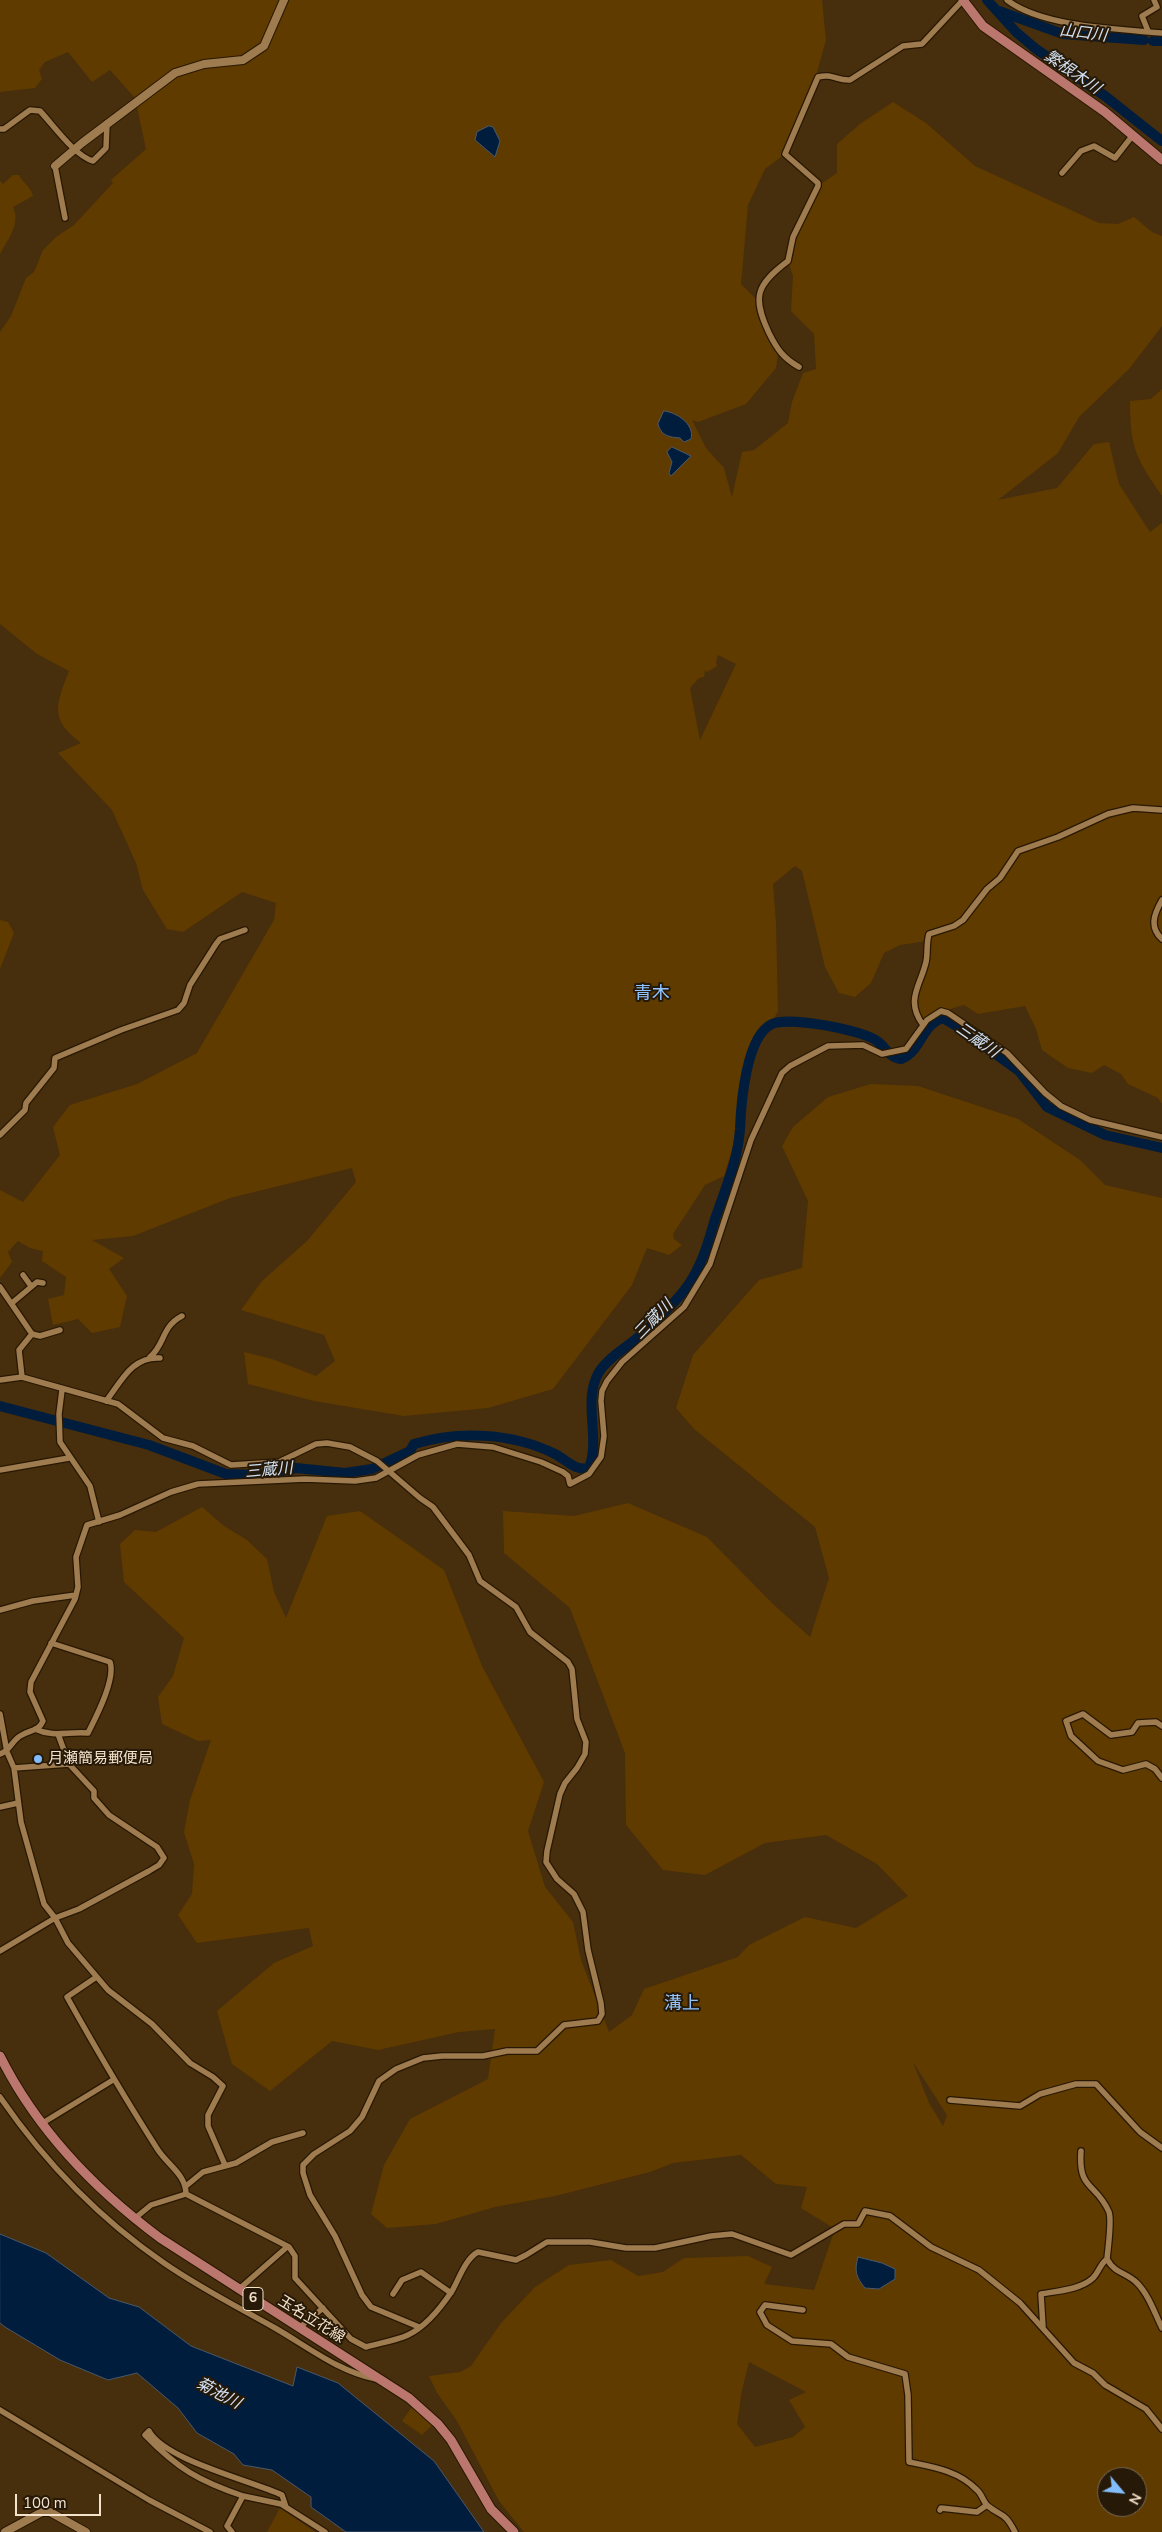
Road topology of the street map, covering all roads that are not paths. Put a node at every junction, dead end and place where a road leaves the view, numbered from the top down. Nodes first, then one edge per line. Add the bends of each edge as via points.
1 (284, 0) edge
2 (963, 0) edge
3 (1007, 0) edge
4 (1154, 0) edge
5 (1160, 6) edge
6 (1148, 32) junction
7 (1162, 33) edge
8 (108, 123) junction
9 (0, 129) edge
10 (1133, 135) junction
11 (74, 150) junction
12 (1162, 160) edge
13 (55, 166) joint
14 (1062, 173) dead end
15 (65, 218) dead end
16 (799, 367) dead end
17 (1162, 810) edge
18 (1162, 900) edge
19 (246, 930) dead end
20 (1162, 939) edge
21 (923, 1025) junction
22 (0, 1135) edge
23 (1162, 1137) edge
24 (23, 1275) dead end
25 (43, 1283) dead end
26 (31, 1286) junction
27 (0, 1287) edge
28 (12, 1303) junction
29 (182, 1316) dead end
30 (60, 1330) dead end
31 (32, 1334) junction
32 (150, 1358) junction
33 (160, 1358) dead end
34 (22, 1377) junction
35 (0, 1380) edge
36 (62, 1390) junction
37 (106, 1401) junction
38 (69, 1458) junction
39 (0, 1470) edge
40 (389, 1472) junction
41 (99, 1522) junction
42 (76, 1595) junction
43 (0, 1610) edge
44 (51, 1643) junction
45 (0, 1714) edge
46 (1162, 1726) edge
47 (35, 1729) junction
48 (58, 1734) junction
49 (7, 1752) junction
50 (0, 1754) edge
51 (69, 1764) junction
52 (14, 1768) junction
53 (1162, 1778) edge
54 (18, 1804) junction
55 (0, 1807) edge
56 (55, 1918) junction
57 (0, 1951) edge
58 (95, 1978) junction
59 (0, 2056) edge
60 (113, 2080) junction
61 (0, 2097) edge
62 (950, 2100) dead end
63 (40, 2124) junction
64 (302, 2133) dead end
65 (1162, 2148) edge
66 (1081, 2151) dead end
67 (225, 2165) junction
68 (186, 2186) junction
69 (186, 2194) junction
70 (134, 2220) junction
71 (287, 2246) junction
72 (1107, 2259) junction
73 (238, 2290) junction
74 (451, 2293) junction
75 (393, 2294) dead end
76 (323, 2308) junction
77 (803, 2310) dead end
78 (419, 2326) junction
79 (299, 2328) junction
80 (1043, 2328) junction
81 (1162, 2328) edge
82 (381, 2380) junction
83 (0, 2410) edge
84 (1162, 2430) edge
85 (243, 2496) junction
86 (987, 2505) junction
87 (286, 2507) junction
88 (940, 2510) dead end
89 (5, 2532) edge
90 (86, 2532) edge
91 (210, 2532) edge
92 (232, 2532) edge
93 (325, 2532) edge
94 (514, 2532) edge
95 (1015, 2532) edge

1 - 8 street via 264,46 242,60 204,64 175,73
2 - 10 main road via 983,26
2 - 16 street via 922,44 904,46 850,80 842,81 828,74 818,77 784,154 818,186 793,237 788,260 772,272 758,301 761,316 778,352
3 - 6 street via 1024,10 1056,19
4 - 5 street
5 - 6 street via 1142,16
6 - 7 street
8 - 11 street
8 - 11 street via 106,148 93,161 84,159
9 - 11 street via 30,110 40,111
10 - 12 main road
10 - 14 street via 1115,158 1094,146 1081,151
11 - 13 street
13 - 15 street
17 - 21 street via 1133,808 1108,814 1018,852 963,920 929,934 926,961 914,998 917,1017
18 - 20 street via 1154,914 1153,924 1156,934
19 - 22 street via 216,944 178,1010 55,1058 54,1068 26,1103 25,1110
21 - 23 street via 930,1016 941,1011 948,1013 1006,1053 1061,1106 1090,1120
21 - 40 street via 906,1050 882,1054 863,1045 828,1046 782,1073 751,1140 710,1264 693,1296 674,1318 622,1362 602,1391 604,1436 600,1457 589,1474 570,1484 563,1472 541,1462 493,1447 456,1444 418,1456
24 - 26 street
25 - 26 street
26 - 28 street
27 - 28 street
28 - 31 street
29 - 32 street via 165,1330 156,1353
30 - 31 street via 40,1336
31 - 34 street via 19,1350
32 - 33 street
32 - 37 street via 130,1368
34 - 35 street
34 - 36 street
36 - 37 street
36 - 38 street via 60,1442
37 - 40 street via 124,1407 163,1438 193,1446 231,1465 279,1462 316,1444 327,1443 350,1447 377,1461
38 - 39 street
38 - 41 street via 90,1486
40 - 41 street via 355,1481 198,1484
40 - 78 street via 433,1506 469,1555 480,1581 516,1607 530,1632 568,1662 572,1669 577,1719 586,1742 585,1754 560,1794 546,1862 579,1900 602,2014 598,2021 592,2023 564,2025 537,2050 422,2058 396,2069 380,2082 362,2118 350,2132 314,2154 303,2165 310,2195 335,2236 362,2295 371,2307
41 - 42 street via 87,1525 81,1538 76,1557
42 - 43 street
42 - 44 street
44 - 47 street via 31,1682 30,1692 43,1722
44 - 48 street via 110,1662 112,1666 99,1711 88,1733
45 - 49 street
46 - 53 street via 1156,1722 1138,1723 1132,1732 1111,1735 1083,1714 1066,1721 1071,1736 1098,1761 1123,1770 1146,1764
47 - 48 street via 48,1736
47 - 49 street via 19,1736
48 - 51 street
49 - 50 street
49 - 52 street
51 - 52 street
51 - 56 street via 94,1791 94,1798 109,1815 157,1847 164,1858 159,1865 140,1876 79,1909
52 - 54 street
54 - 55 street
54 - 56 street via 44,1904
56 - 57 street
56 - 58 street via 68,1943
58 - 60 street via 66,1997
58 - 67 street via 152,2024 190,2063 223,2086 208,2116 208,2126
59 - 63 main road, 玉名立花線 / 6
60 - 63 street
60 - 68 street
61 - 82 street via 23,2130 76,2190 164,2263 351,2373
62 - 65 street via 1020,2106 1040,2094 1076,2084 1096,2084 1140,2132
63 - 70 main road, 玉名立花線 / 6 via 87,2177
64 - 67 street via 272,2142 255,2154
66 - 72 street via 1080,2169 1086,2184 1110,2213
67 - 68 street via 203,2172
68 - 69 street
69 - 70 street via 151,2205
69 - 71 street
70 - 73 main road, 玉名立花線 / 6
71 - 73 street
71 - 76 street via 295,2256 295,2278
72 - 80 street via 1083,2285 1040,2294
72 - 81 street via 1112,2269 1136,2281 1144,2291
73 - 79 main road, 玉名立花線 / 6
74 - 75 street via 421,2272 402,2280
74 - 78 street
74 - 80 street via 466,2265 478,2252 516,2260 547,2242 580,2241 626,2248 655,2248 732,2234 791,2255 844,2224 858,2224 865,2211 890,2216 931,2246 978,2270 1020,2303
76 - 78 street via 351,2339 366,2347 409,2335
76 - 79 street
77 - 86 street via 765,2305 760,2312 767,2325 792,2341 831,2344 848,2358 905,2374 909,2462 962,2477 978,2491
79 - 82 main road, 玉名立花線 / 6
80 - 84 street via 1074,2363 1146,2409
82 - 94 main road, 玉名立花線 / 6 via 409,2398 438,2424 491,2509
83 - 91 street via 149,2500
85 - 87 street
85 - 87 street via 181,2470 145,2435 149,2431 154,2440 170,2451 203,2467 256,2483 282,2495
85 - 92 street via 227,2526
86 - 88 street via 977,2512 954,2508
86 - 95 street via 1006,2516
87 - 93 street
89 - 90 street via 42,2512 50,2512

